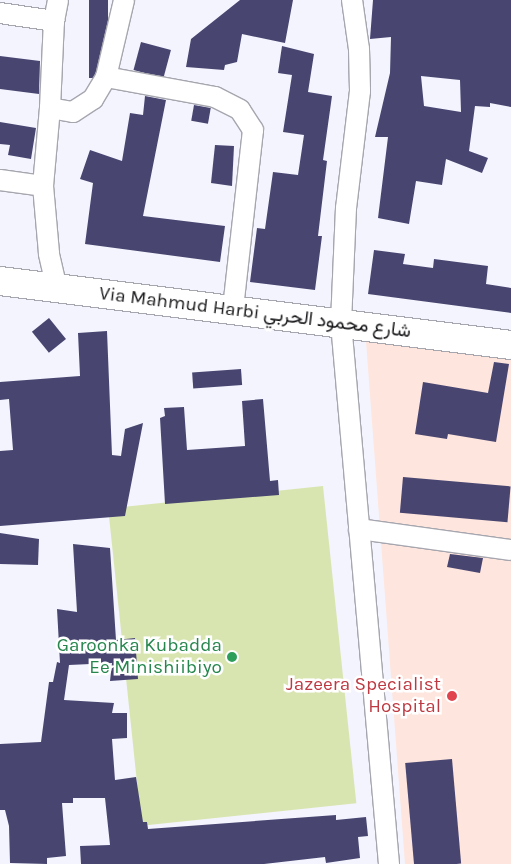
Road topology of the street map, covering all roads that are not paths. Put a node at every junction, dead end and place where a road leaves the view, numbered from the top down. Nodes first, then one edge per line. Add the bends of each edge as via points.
1 (58, 0) edge
2 (124, 0) edge
3 (352, 0) edge
4 (0, 13) edge
5 (54, 21) junction
6 (106, 77) junction
7 (50, 108) junction
8 (0, 180) edge
9 (43, 186) junction
10 (0, 281) edge
11 (57, 289) junction
12 (233, 309) junction
13 (341, 323) junction
14 (511, 345) edge
15 (359, 529) junction
16 (511, 550) edge
17 (390, 864) edge

1 - 5 street
2 - 6 street
3 - 13 street via 359,49 360,91 346,208
4 - 5 street
5 - 7 street
6 - 7 street via 93,99 83,108 73,112
6 - 12 street via 215,97 240,110 253,130
7 - 9 street
8 - 9 street
9 - 11 street via 49,253
10 - 11 street, Via Mahmud Harbi شارع محمود الحربي
11 - 12 street, Via Mahmud Harbi شارع محمود الحربي
12 - 13 street, Via Mahmud Harbi شارع محمود الحربي
13 - 14 street, Via Mahmud Harbi شارع محمود الحربي
13 - 15 street
15 - 16 street
15 - 17 street

